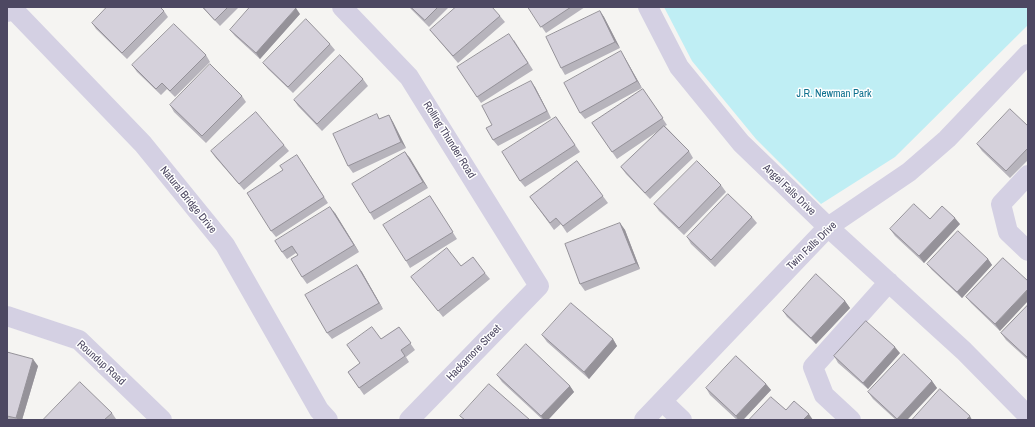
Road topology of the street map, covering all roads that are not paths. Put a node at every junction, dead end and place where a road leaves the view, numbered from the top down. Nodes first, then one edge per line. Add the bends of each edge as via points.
1 (342, 7) edge
2 (648, 7) edge
3 (10, 10) edge
4 (1025, 63) edge
5 (1028, 175) edge
6 (828, 227) junction
7 (1028, 251) edge
8 (889, 282) junction
9 (539, 286) joint
10 (7, 316) edge
11 (662, 401) junction
12 (1028, 416) edge
13 (162, 420) edge
14 (328, 420) edge
15 (409, 420) edge
16 (644, 420) edge
17 (682, 420) edge
18 (851, 420) edge

1 - 9 street, Rolling Thunder Road via 409,77
2 - 6 street, Angel Falls Drive via 679,67 741,143
3 - 14 street, Natural Bridge Drive via 143,144 225,245 319,410
4 - 6 street, Twin Falls Drive via 947,139 914,167
5 - 7 street via 1001,204 1008,232
6 - 8 street, Angel Falls Drive
6 - 11 street, Twin Falls Drive
8 - 12 street, Angel Falls Drive via 964,351
8 - 18 street via 813,367 824,395
9 - 15 street, Hackamore Street
10 - 13 street, Roundup Road via 79,340
11 - 16 street, Twin Falls Drive
11 - 17 street

